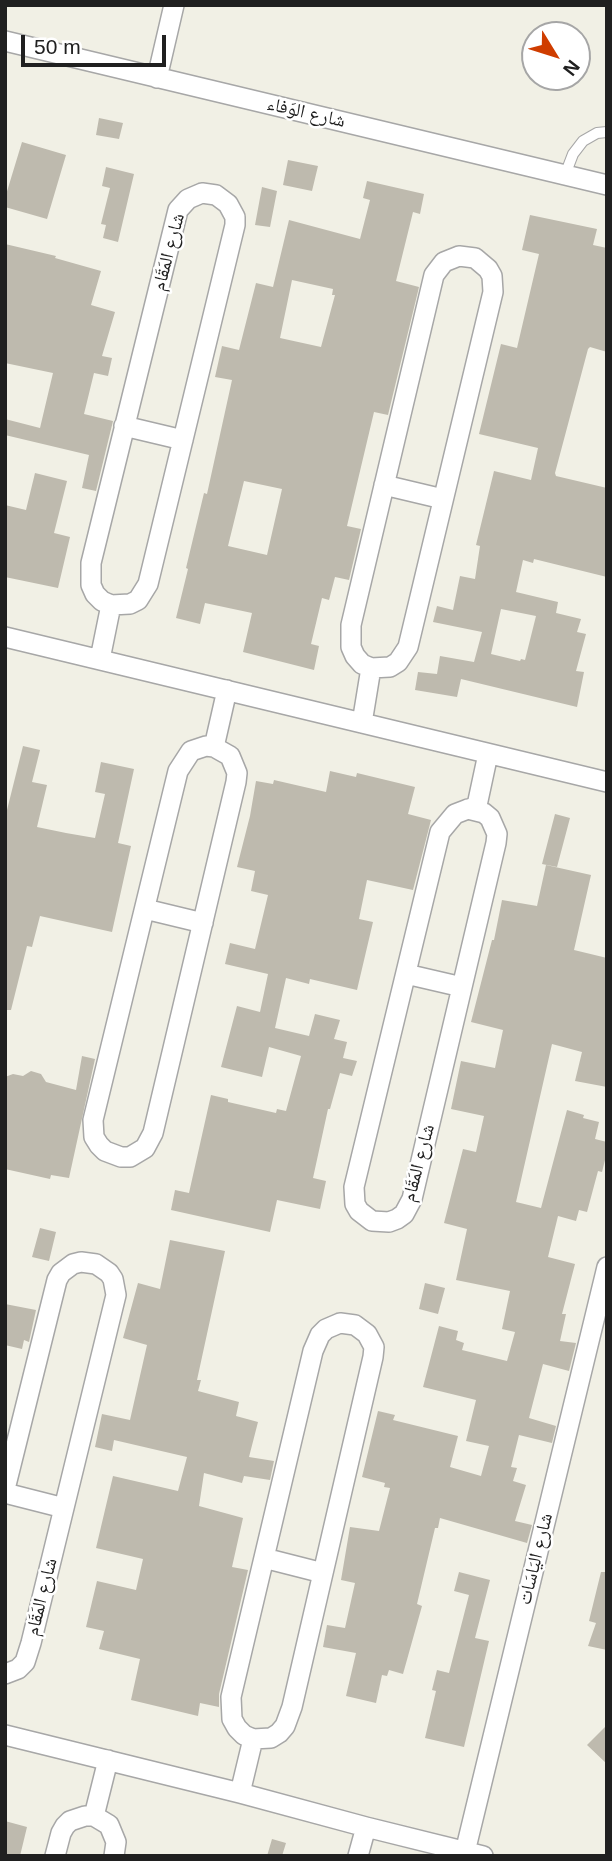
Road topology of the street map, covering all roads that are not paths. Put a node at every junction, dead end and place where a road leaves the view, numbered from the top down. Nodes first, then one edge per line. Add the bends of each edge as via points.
1 (174, 5) edge
2 (5, 41) edge
3 (157, 78) junction
4 (606, 130) edge
5 (565, 175) junction
6 (607, 185) edge
7 (124, 426) junction
8 (183, 440) junction
9 (384, 485) junction
10 (443, 499) junction
11 (111, 605) junction
12 (5, 637) edge
13 (100, 659) junction
14 (371, 668) junction
15 (227, 690) junction
16 (362, 723) junction
17 (214, 747) junction
18 (488, 754) junction
19 (607, 782) edge
20 (475, 810) junction
21 (145, 909) junction
22 (203, 923) junction
23 (406, 974) junction
24 (462, 987) junction
25 (607, 1267) edge
26 (5, 1491) edge
27 (64, 1508) junction
28 (264, 1558) junction
29 (323, 1573) junction
30 (5, 1674) edge
31 (5, 1735) edge
32 (253, 1739) junction
33 (108, 1760) junction
34 (240, 1793) junction
35 (94, 1816) junction
36 (366, 1827) junction
37 (474, 1854) edge
38 (55, 1856) edge
39 (114, 1856) edge
40 (358, 1856) edge

1 - 3 street
2 - 3 street, شارع الوَفاء
3 - 5 street, شارع الوَفاء
4 - 5 lane via 583,141
5 - 6 street, شارع الوَفاء
7 - 8 street
7 - 8 street, شارع المَقَام via 178,211 194,195 216,195 228,204 235,225
7 - 11 street, شارع المَقَام via 90,575 95,594
8 - 11 street, شارع المَقَام via 148,584 138,600
9 - 10 street
9 - 10 street via 434,275 444,262 468,256 488,269 493,292
9 - 14 street via 350,637 355,656
10 - 14 street via 408,647 390,667
11 - 13 street
12 - 13 street
13 - 15 street
14 - 16 street
15 - 16 street
15 - 17 street
16 - 18 street
17 - 21 street via 191,751 178,771
17 - 22 street via 230,756 237,773
18 - 19 street
18 - 20 street
20 - 23 street, شارع المَقَام via 454,814 440,832
20 - 24 street, شارع المَقَام via 490,818 497,834
21 - 22 street
21 - 22 street via 93,1120 94,1137 112,1156 138,1153 153,1133
23 - 24 street
23 - 24 street, شارع المَقَام via 354,1187 355,1204 372,1221 397,1219 409,1207
25 - 37 street, شارع اليَاسَات
26 - 27 street, شارع المَقَام
26 - 27 street, شارع المَقَام via 57,1280 73,1264 96,1264 109,1273 116,1295
27 - 30 street, شارع المَقَام via 28,1653 18,1669
28 - 29 street
28 - 29 street via 317,1342 332,1325 348,1323 368,1334 374,1347
28 - 32 street via 231,1697 232,1719
29 - 32 street via 285,1726 271,1738
31 - 33 street
32 - 34 street
33 - 34 street
33 - 35 street
34 - 36 street
35 - 38 street via 70,1821 61,1833
35 - 39 street via 113,1833
36 - 37 street
36 - 40 street

